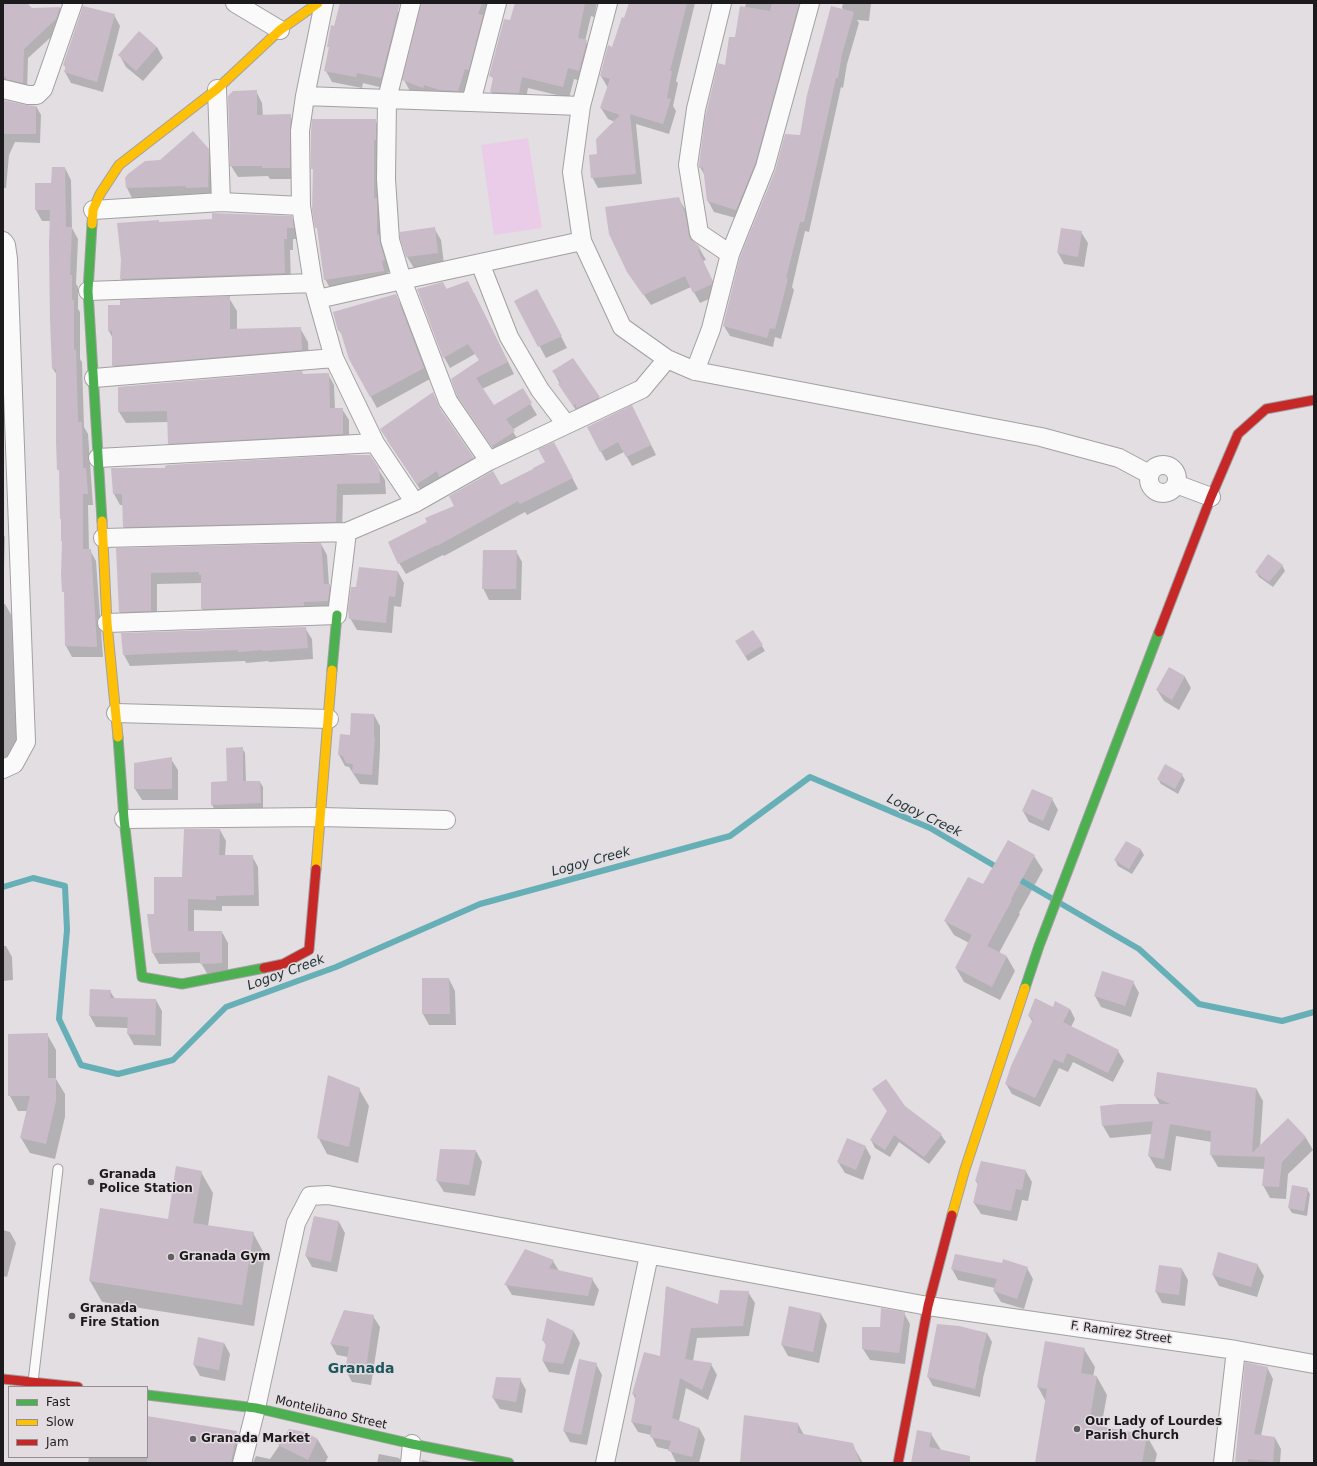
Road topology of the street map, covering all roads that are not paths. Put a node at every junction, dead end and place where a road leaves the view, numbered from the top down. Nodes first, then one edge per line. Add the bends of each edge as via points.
1 (73, 3) edge
2 (235, 3) edge
3 (318, 3) edge
4 (324, 3) edge
5 (411, 3) edge
6 (497, 3) edge
7 (608, 3) edge
8 (722, 3) edge
9 (810, 3) edge
10 (280, 30) junction
11 (3, 89) edge
12 (217, 89) junction
13 (305, 96) junction
14 (387, 99) junction
15 (471, 102) junction
16 (581, 106) junction
17 (221, 202) junction
18 (301, 206) junction
19 (93, 210) junction
20 (3, 241) edge
21 (582, 241) junction
22 (730, 254) junction
23 (480, 263) junction
24 (402, 280) junction
25 (88, 291) junction
26 (316, 291) junction
27 (334, 358) junction
28 (667, 360) junction
29 (695, 371) junction
30 (94, 378) junction
31 (1314, 400) edge
32 (566, 424) junction
33 (375, 442) junction
34 (98, 458) junction
35 (489, 461) junction
36 (1211, 497) junction
37 (415, 503) junction
38 (347, 532) junction
39 (102, 538) junction
40 (337, 615) junction
41 (107, 623) junction
42 (116, 713) junction
43 (328, 719) junction
44 (3, 769) edge
45 (320, 817) junction
46 (124, 819) junction
47 (446, 820) dead end
48 (58, 1169) dead end
49 (649, 1255) junction
50 (928, 1306) junction
51 (1236, 1350) junction
52 (1314, 1364) edge
53 (3, 1379) edge
54 (33, 1382) junction
55 (69, 1386) edge
56 (148, 1395) edge
57 (256, 1408) junction
58 (412, 1444) junction
59 (242, 1463) edge
60 (410, 1463) edge
61 (509, 1463) edge
62 (605, 1463) edge
63 (898, 1463) edge
64 (1223, 1463) edge

1 - 11 street via 43,89 37,95 28,95
2 - 10 street
3 - 10 main road
4 - 13 street
5 - 14 street
6 - 15 street
7 - 16 street
8 - 22 street via 696,109 688,165 700,233
9 - 22 street via 765,167
10 - 12 main road
12 - 17 street
12 - 19 main road via 120,165 100,194
13 - 14 street
13 - 18 street via 300,131
14 - 15 street
14 - 24 street via 386,179 390,240
15 - 16 street
16 - 21 street via 572,172
17 - 18 street
17 - 19 street
18 - 26 street
19 - 25 main road
20 - 44 street via 8,259 26,742 14,764
21 - 23 street
21 - 28 street via 622,327
22 - 29 street via 711,329
23 - 24 street
23 - 32 street via 509,337 540,390
24 - 26 street
24 - 35 street via 448,401
25 - 26 street
25 - 30 main road
26 - 27 street
27 - 30 street
27 - 33 street
28 - 29 street
28 - 32 street via 642,389
29 - 36 street via 1041,437 1119,458 1149,474 1153,468 1162,464 1171,466 1178,476 1176,484
30 - 34 main road
31 - 36 main road via 1266,408 1238,434
32 - 35 street
33 - 34 street
33 - 37 street
34 - 39 main road
35 - 37 street
36 - 50 main road via 1039,946 1000,1057 965,1168
37 - 38 street
38 - 39 street
38 - 40 street
39 - 41 main road
40 - 41 street
40 - 43 main road
41 - 42 main road
42 - 43 street
42 - 46 main road
43 - 45 main road
45 - 46 street
45 - 46 main road via 308,950 283,964 182,984 142,977
45 - 47 street
48 - 54 lane
49 - 50 street, F. Ramirez Street
49 - 57 street, F. Ramirez Street via 328,1195 310,1196 296,1223
49 - 62 street
50 - 51 street, F. Ramirez Street
50 - 63 main road
51 - 52 street, F. Ramirez Street
51 - 64 street
53 - 54 main road
54 - 55 main road
56 - 57 main road, Montelibano Street
57 - 58 main road, Montelibano Street
57 - 59 street
58 - 60 street
58 - 61 main road, Montelibano Street

